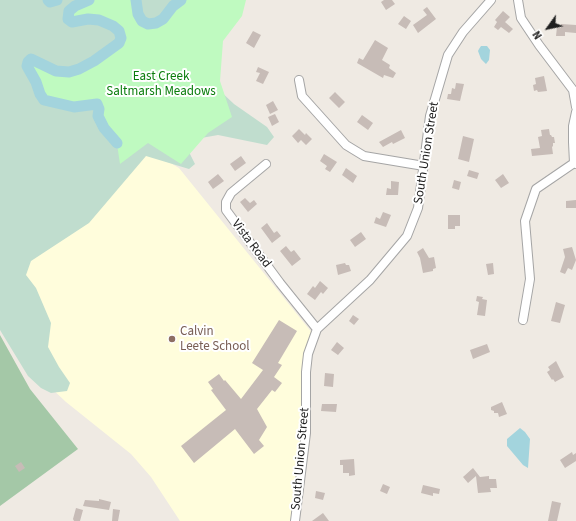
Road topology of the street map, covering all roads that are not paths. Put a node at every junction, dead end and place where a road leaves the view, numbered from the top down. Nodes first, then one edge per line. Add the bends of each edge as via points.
1 (491, 0) edge
2 (518, 0) edge
3 (299, 80) dead end
4 (576, 107) edge
5 (576, 112) edge
6 (575, 163) edge
7 (266, 164) dead end
8 (424, 166) junction
9 (523, 320) dead end
10 (317, 329) junction
11 (295, 521) edge

1 - 8 street, South Union Street via 463,32 448,55 430,116
2 - 4 street via 521,18 573,90
3 - 8 street via 302,96 346,145 364,156
5 - 6 street via 572,142
6 - 9 street via 536,189 525,221 530,279
7 - 10 street, Vista Road via 231,193 226,202 226,210
8 - 10 street, South Union Street via 418,208 407,236 370,280
10 - 11 street, South Union Street via 308,354 306,433

